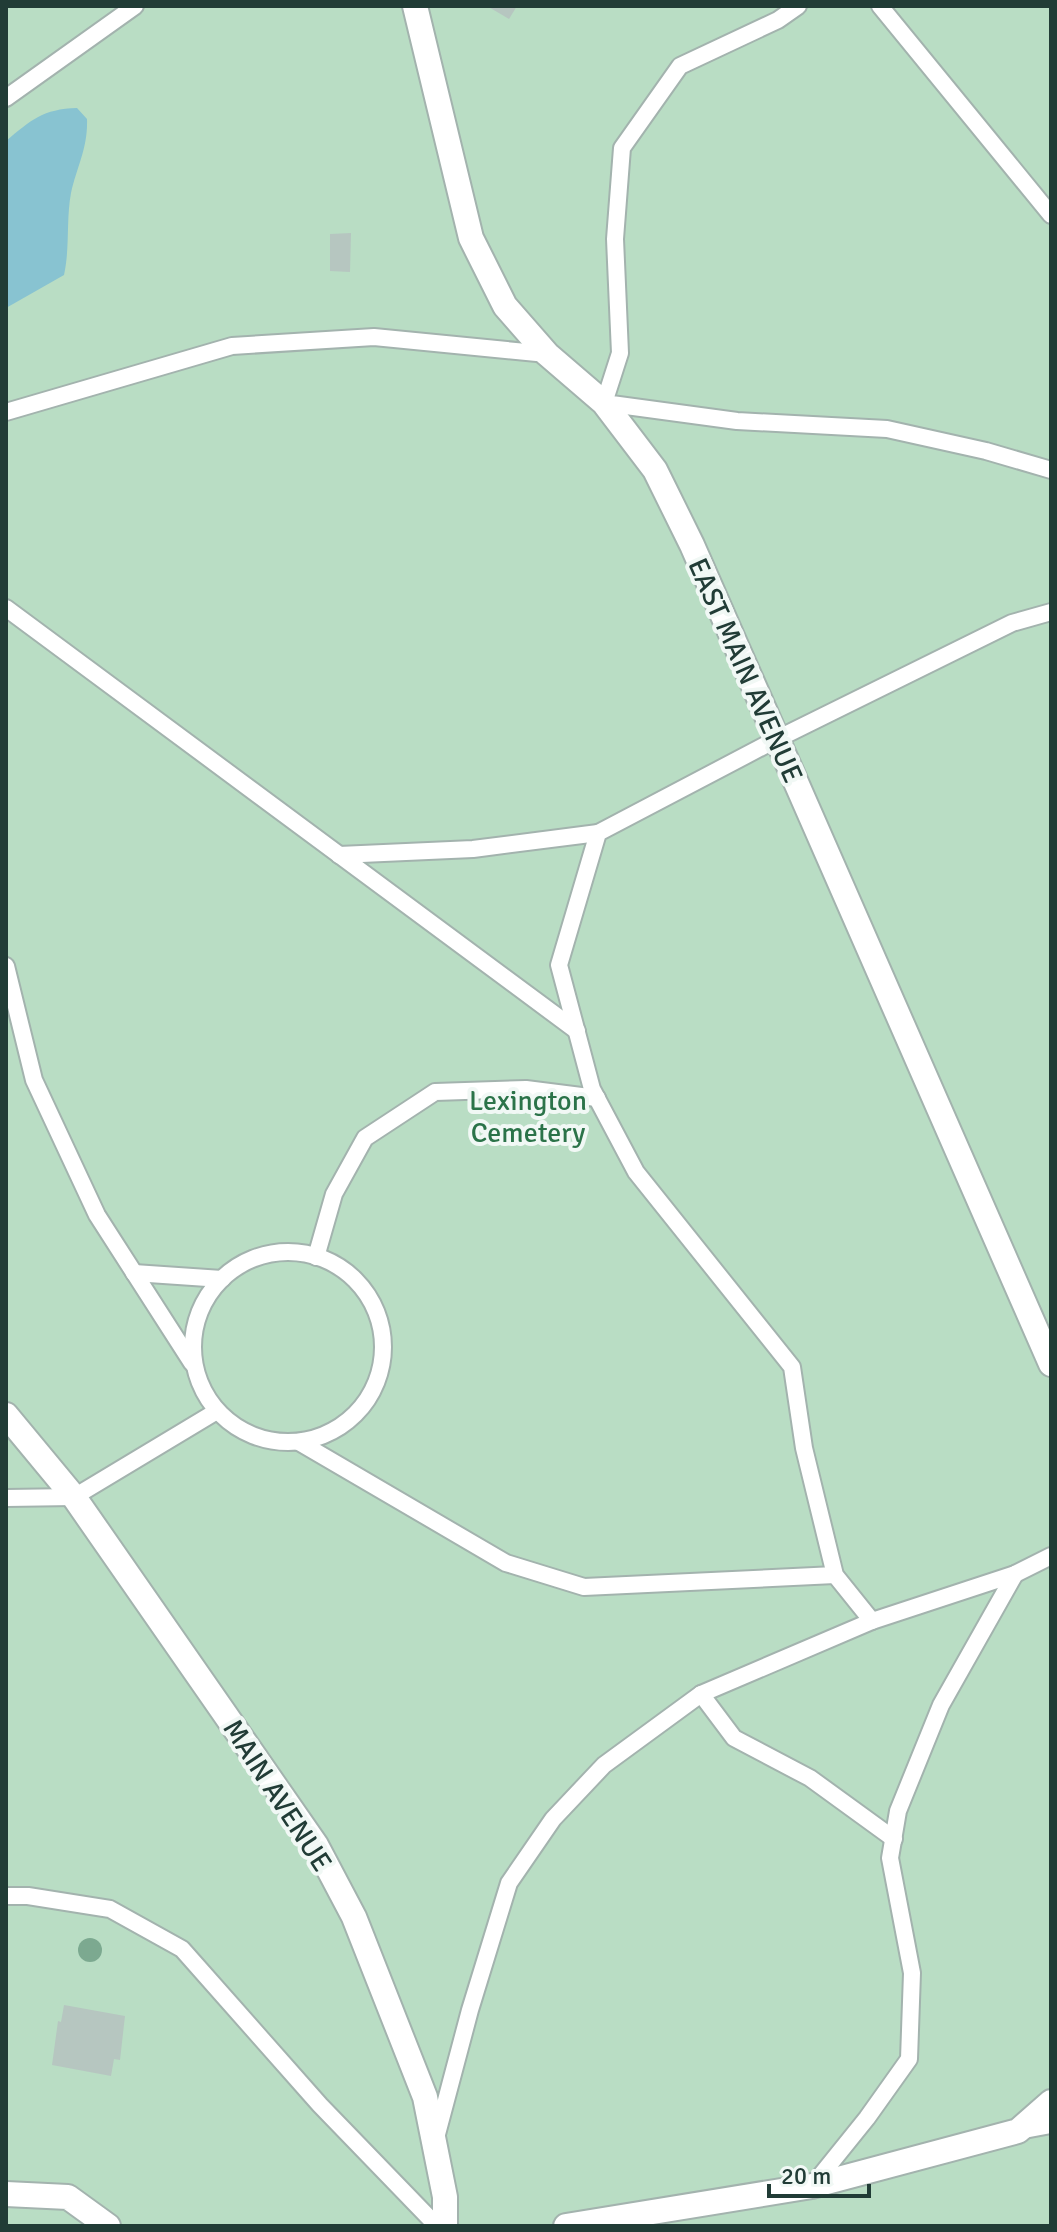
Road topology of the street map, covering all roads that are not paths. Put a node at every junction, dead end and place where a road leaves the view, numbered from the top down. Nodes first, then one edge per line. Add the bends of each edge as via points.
1 (135, 6) edge
2 (415, 6) edge
3 (798, 6) edge
4 (880, 6) edge
5 (6, 98) edge
6 (1051, 215) edge
7 (547, 354) junction
8 (604, 403) junction
9 (6, 412) edge
10 (1051, 470) edge
11 (6, 608) edge
12 (1051, 612) edge
13 (777, 739) junction
14 (598, 833) junction
15 (339, 855) junction
16 (6, 966) edge
17 (577, 1031) junction
18 (597, 1098) junction
19 (316, 1257) junction
20 (134, 1273) junction
21 (222, 1279) junction
22 (1051, 1364) edge
23 (195, 1369) junction
24 (217, 1411) junction
25 (6, 1415) edge
26 (299, 1442) junction
27 (74, 1497) junction
28 (6, 1498) edge
29 (1051, 1556) edge
30 (1015, 1574) junction
31 (835, 1575) junction
32 (872, 1621) junction
33 (701, 1694) junction
34 (894, 1839) junction
35 (6, 1896) edge
36 (1051, 2102) edge
37 (1051, 2125) edge
38 (1018, 2131) junction
39 (435, 2144) junction
40 (812, 2186) junction
41 (6, 2194) edge
42 (108, 2226) edge
43 (437, 2226) edge
44 (445, 2226) edge
45 (566, 2226) edge

1 - 5 lane
2 - 7 street, EAST MAIN AVENUE via 471,238 505,306
3 - 8 lane via 680,66 622,148 615,239 620,353
4 - 6 lane
7 - 8 street, EAST MAIN AVENUE
7 - 9 lane via 374,337 232,346
8 - 10 lane via 737,421 887,429
8 - 13 street, EAST MAIN AVENUE via 655,470
11 - 15 lane
12 - 13 lane via 1012,623
13 - 14 lane
13 - 22 street, EAST MAIN AVENUE
14 - 15 lane via 473,849
14 - 17 lane via 559,965
15 - 17 lane
16 - 20 lane via 34,1080 97,1215
17 - 18 lane
18 - 19 lane via 526,1089 435,1092 365,1138 334,1194
18 - 31 lane via 636,1172 792,1367 804,1448
19 - 21 lane via 266,1255
19 - 26 lane via 342,1269 363,1289 377,1314 381,1370 351,1419 327,1434
20 - 21 lane
20 - 23 lane
21 - 23 lane via 206,1298 197,1321
23 - 24 lane
24 - 26 lane via 254,1436
24 - 27 lane
25 - 27 street, MAIN AVENUE
26 - 31 lane via 506,1563 584,1587
27 - 28 lane
27 - 39 street, MAIN AVENUE via 316,1845 354,1917 425,2097
29 - 30 lane
30 - 32 lane
30 - 34 lane via 941,1705 898,1811
31 - 32 lane
32 - 33 lane
33 - 34 lane via 734,1738 810,1778
33 - 39 lane via 604,1765 553,1819 509,1883
34 - 40 lane via 890,1858 912,1973 909,2059
35 - 43 lane via 110,1909 182,1949 320,2105
36 - 38 street
37 - 38 lane
38 - 40 street
39 - 44 street, MAIN AVENUE
40 - 45 street
41 - 42 street via 68,2197

